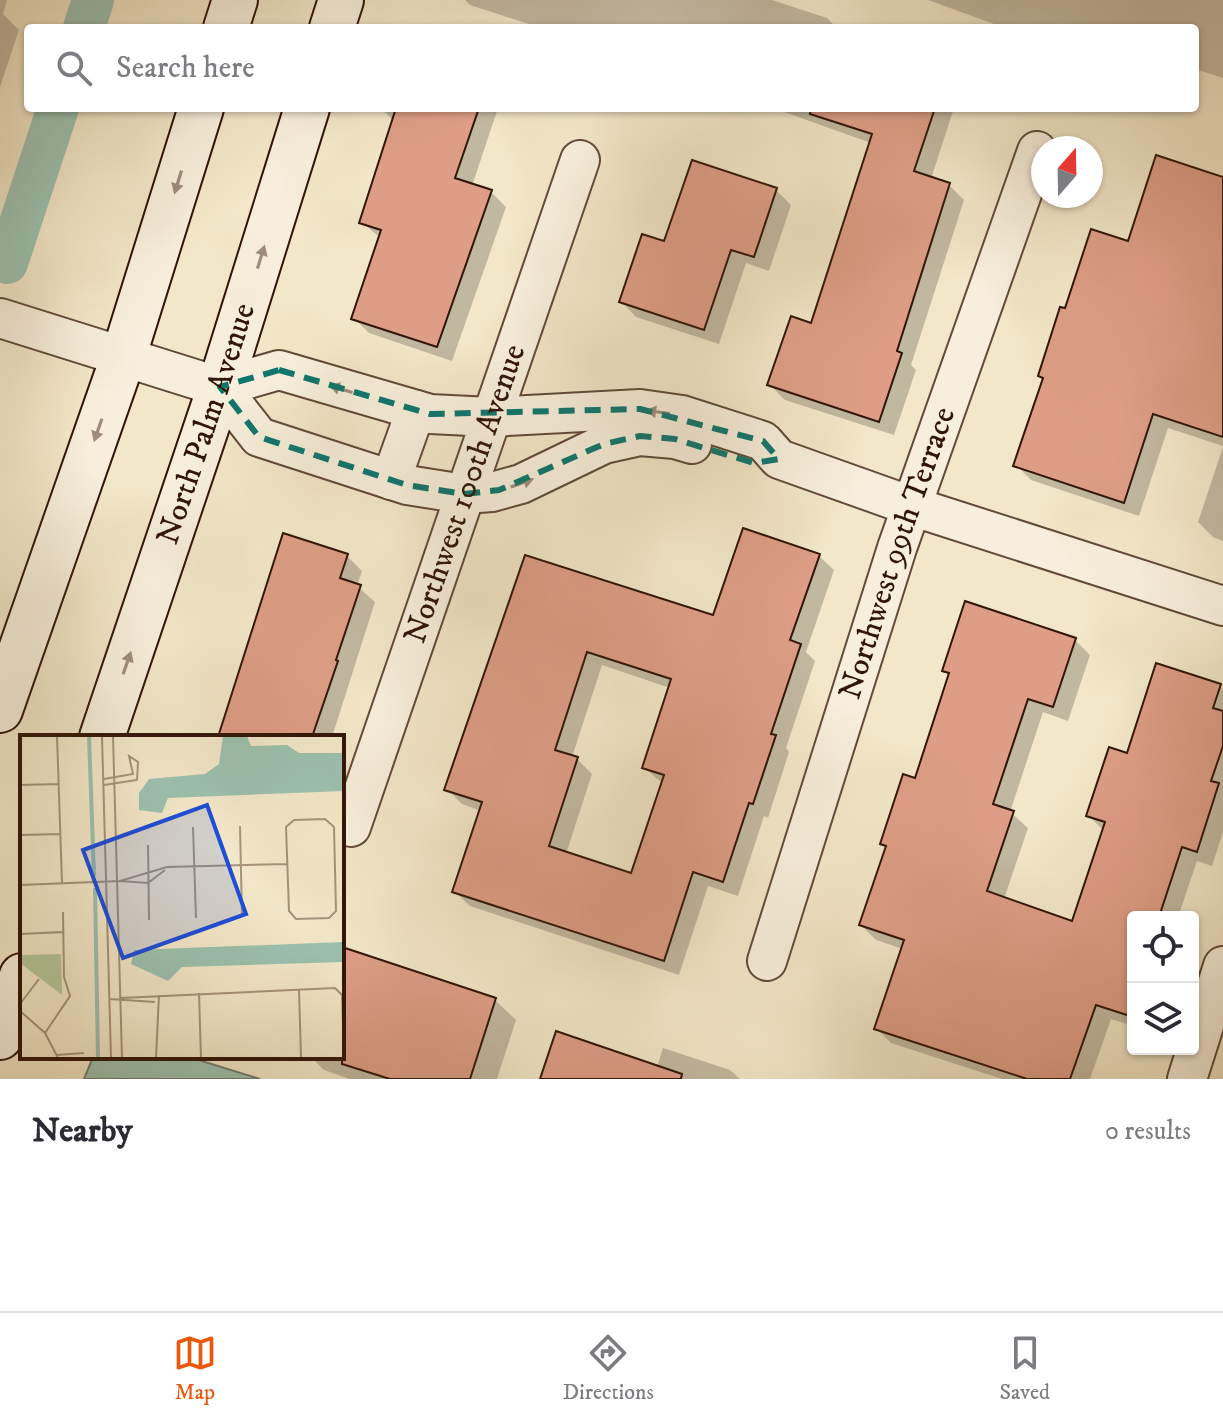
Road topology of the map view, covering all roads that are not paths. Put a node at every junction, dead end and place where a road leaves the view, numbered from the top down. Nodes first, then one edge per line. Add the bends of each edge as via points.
1 (235, 0) edge
2 (341, 0) edge
3 (227, 24) edge
4 (333, 24) edge
5 (200, 112) edge
6 (306, 112) edge
7 (580, 160) dead end
8 (1031, 168) edge
9 (0, 318) edge
10 (124, 355) junction
11 (220, 387) junction
12 (416, 410) junction
13 (491, 417) junction
14 (779, 459) junction
15 (391, 480) junction
16 (464, 494) junction
17 (911, 506) junction
18 (1223, 606) edge
19 (0, 710) edge
20 (103, 735) edge
21 (351, 827) dead end
22 (767, 961) dead end
23 (1223, 966) edge
24 (20, 982) edge
25 (0, 1037) edge
26 (1187, 1079) edge

1 - 3 main road
2 - 4 main road
5 -> 10 main road
11 -> 6 main road, North Palm Avenue
7 - 13 street, Northwest 100th Avenue
8 - 17 street, Northwest 99th Terrace
9 - 10 street
10 - 11 street
10 -> 19 main road
12 -> 11 street via 279,370
11 - 15 street via 259,437
20 -> 11 main road, North Palm Avenue
12 - 13 street
12 - 15 street
14 -> 13 street via 763,441 682,415 640,409
13 - 16 street, Northwest 100th Avenue
16 -> 14 street via 521,484 604,444 640,436 675,439 754,463
14 - 17 street
15 - 16 street
16 - 21 street, Northwest 100th Avenue
17 - 18 street
17 - 22 street, Northwest 99th Terrace
23 - 26 street
24 - 25 main road

